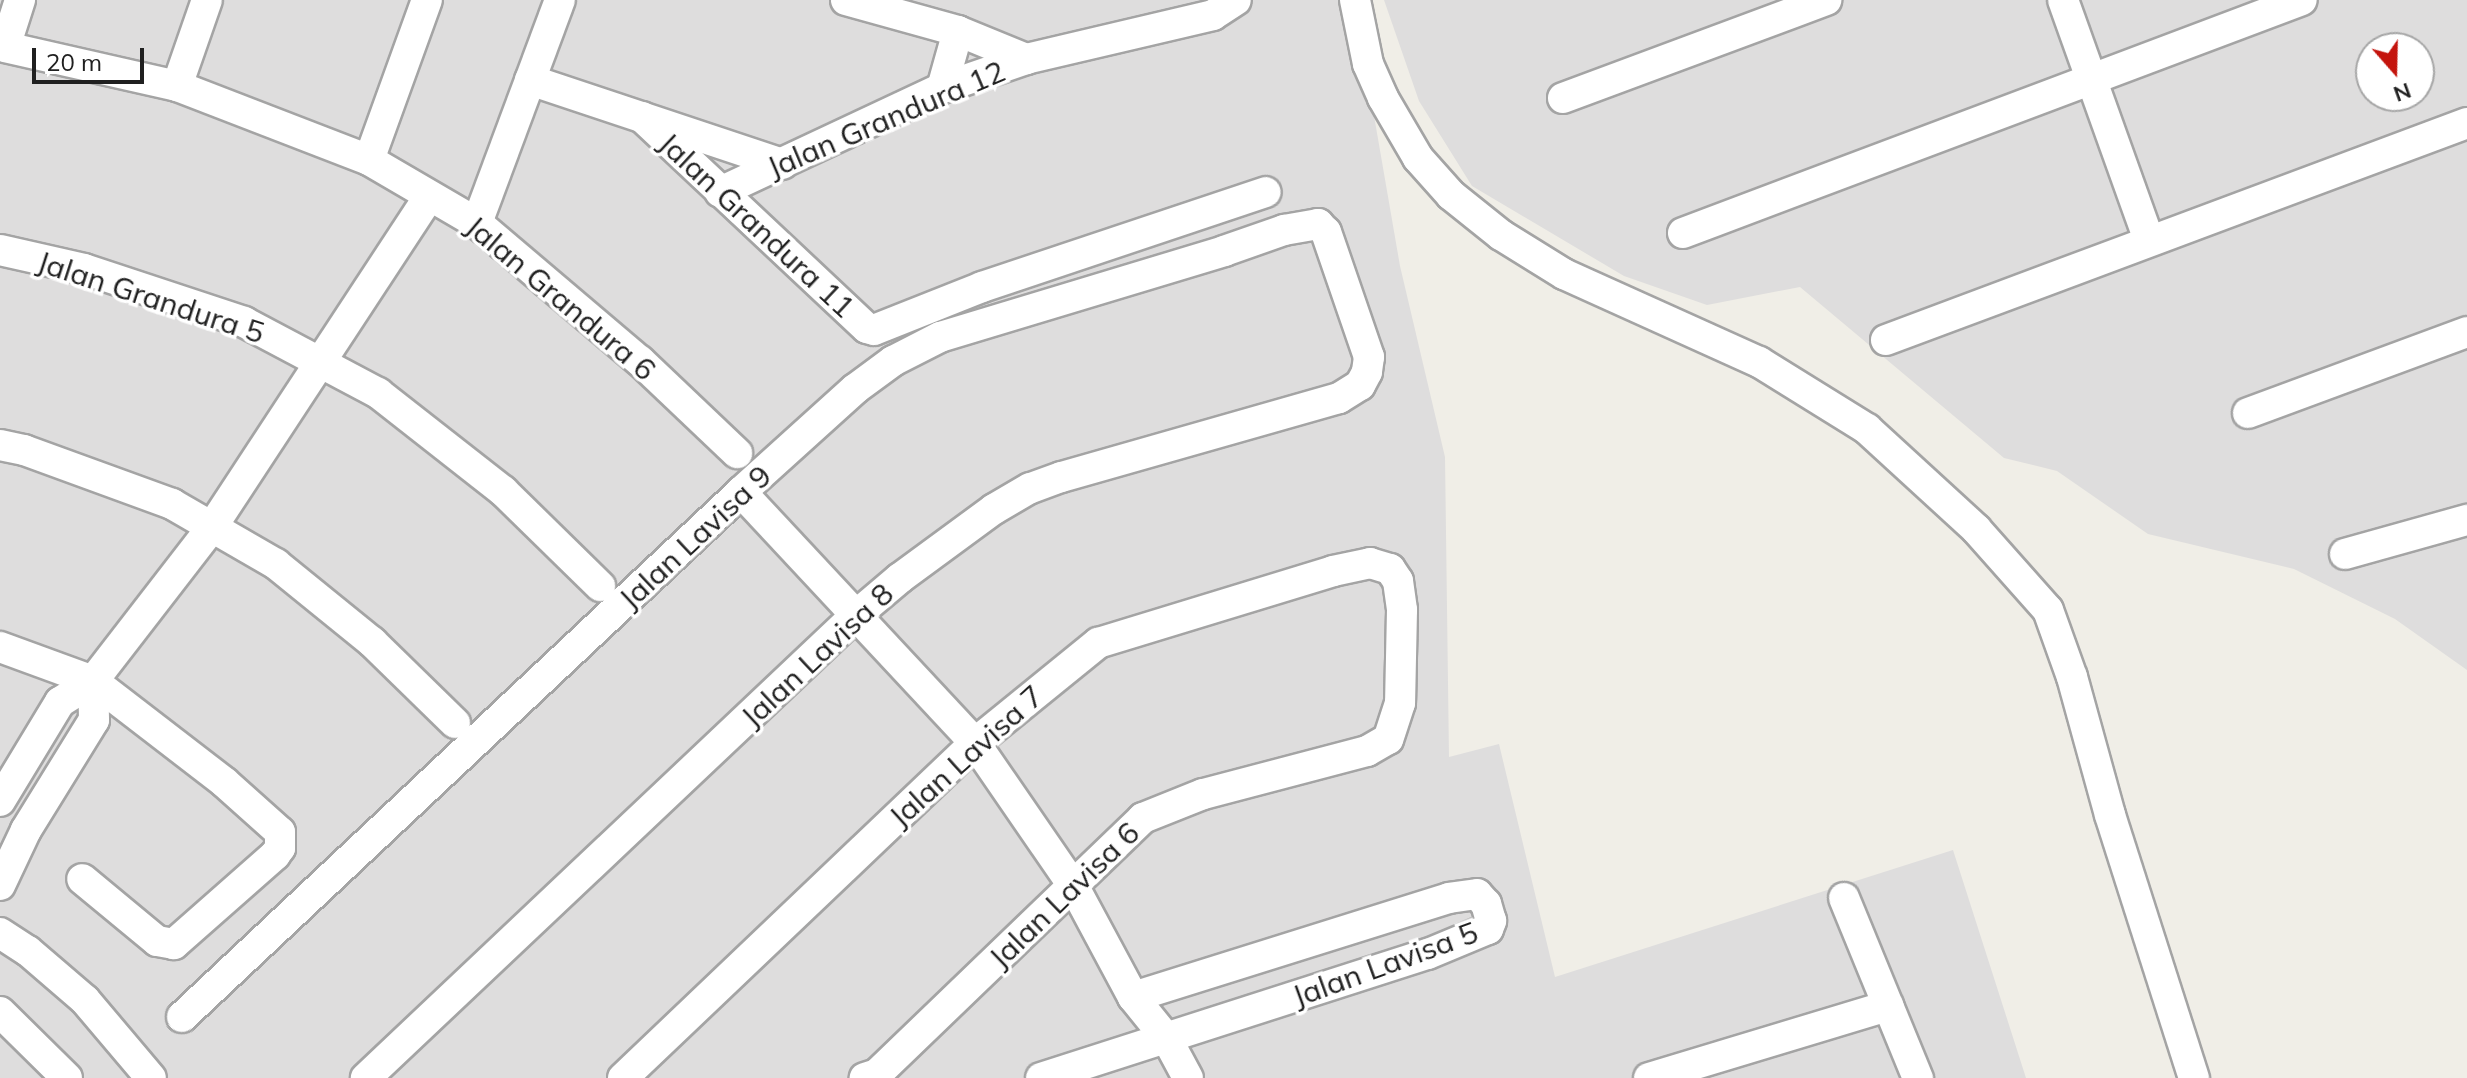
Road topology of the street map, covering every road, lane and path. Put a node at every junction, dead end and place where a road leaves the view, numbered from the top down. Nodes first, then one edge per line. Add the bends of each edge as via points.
1 (20, 0) edge
2 (207, 0) edge
3 (427, 0) edge
4 (560, 0) edge
5 (846, 0) edge
6 (1236, 0) edge
7 (1355, 0) edge
8 (1826, 0) edge
9 (2063, 0) edge
10 (2302, 0) edge
11 (958, 31) junction
12 (1026, 59) junction
13 (2091, 78) junction
14 (530, 80) junction
15 (177, 86) junction
16 (942, 88) junction
17 (1563, 98) dead end
18 (642, 117) junction
19 (2467, 123) edge
20 (369, 160) junction
21 (782, 164) junction
22 (720, 192) junction
23 (1266, 192) dead end
24 (429, 197) junction
25 (477, 223) junction
26 (1683, 233) dead end
27 (2149, 240) junction
28 (0, 250) edge
29 (2467, 332) edge
30 (1886, 340) dead end
31 (320, 363) junction
32 (1360, 385) joint
33 (2248, 413) dead end
34 (0, 445) edge
35 (737, 453) dead end
36 (741, 492) junction
37 (2467, 520) edge
38 (212, 527) junction
39 (2345, 554) dead end
40 (600, 586) dead end
41 (855, 616) junction
42 (0, 647) edge
43 (93, 681) junction
44 (455, 723) dead end
45 (1388, 739) joint
46 (975, 743) junction
47 (0, 801) edge
48 (82, 879) dead end
49 (0, 885) edge
50 (1074, 887) junction
51 (1844, 898) dead end
52 (0, 933) edge
53 (1133, 997) junction
54 (1888, 1006) junction
55 (0, 1012) edge
56 (182, 1017) dead end
57 (1167, 1039) junction
58 (67, 1078) edge
59 (151, 1078) edge
60 (366, 1078) edge
61 (623, 1078) edge
62 (865, 1078) edge
63 (1041, 1078) edge
64 (1188, 1078) edge
65 (1649, 1078) edge
66 (1918, 1078) edge
67 (2194, 1078) edge

1 - 15 street, Jalan Grandura 6 via 5,47
2 - 15 street
3 - 20 street
4 - 14 street
5 - 11 street
6 - 12 street, Jalan Grandura 12 via 1213,15
7 - 67 street via 1368,64 1383,98 1418,158 1451,195 1501,235 1564,274 1759,362 1867,429 1976,529 2048,610
8 - 17 street
9 - 13 street
10 - 13 street
11 - 12 street
11 - 16 street
12 - 16 street, Jalan Grandura 12
13 - 26 street
13 - 27 street
14 - 18 street, Jalan Grandura 11
14 - 25 street
15 - 20 street, Jalan Grandura 6
16 - 21 street, Jalan Grandura 12
18 - 21 street, Jalan Grandura 11
18 - 22 street, Jalan Grandura 11
19 - 27 street
20 - 24 street, Jalan Grandura 6
21 - 22 street, Jalan Grandura 12
22 - 23 street, Jalan Grandura 11 via 874,330 982,287
24 - 25 street, Jalan Grandura 6
24 - 31 street
25 - 35 street, Jalan Grandura 6 via 640,361
27 - 30 street
28 - 31 street, Jalan Grandura 5 via 84,269 244,322
29 - 33 street
31 - 38 street
31 - 40 street, Jalan Grandura 5 via 378,393 503,491
32 - 36 street, Jalan Lavisa 9 via 1369,357 1365,342 1326,232 1318,224 1307,224 940,337 893,361 855,389
32 - 41 street, Jalan Lavisa 8 via 1339,398 1030,488 994,509
34 - 38 street via 172,504
36 - 41 street
36 - 56 street, Jalan Lavisa 9
37 - 39 street
38 - 43 street
38 - 44 street via 300,583 372,642
41 - 46 street
41 - 60 street, Jalan Lavisa 8
42 - 43 street
43 - 47 street via 60,702
43 - 48 street via 276,825 282,840 275,855 191,932 167,945
43 - 49 street via 94,720 26,830
45 - 46 street, Jalan Lavisa 7 via 1400,703 1402,610 1398,581 1382,564 1333,571 1098,643
45 - 50 street, Jalan Lavisa 6 via 1367,751 1155,811
46 - 50 street
46 - 61 street, Jalan Lavisa 7
50 - 53 street
50 - 62 street, Jalan Lavisa 6 via 877,1074
51 - 54 street
52 - 59 street via 85,1000
53 - 57 street
53 - 57 street, Jalan Lavisa 5 via 1449,898 1477,894 1486,904 1488,929 1468,939
54 - 65 street
54 - 66 street
55 - 58 street
57 - 63 street, Jalan Lavisa 5
57 - 64 street

